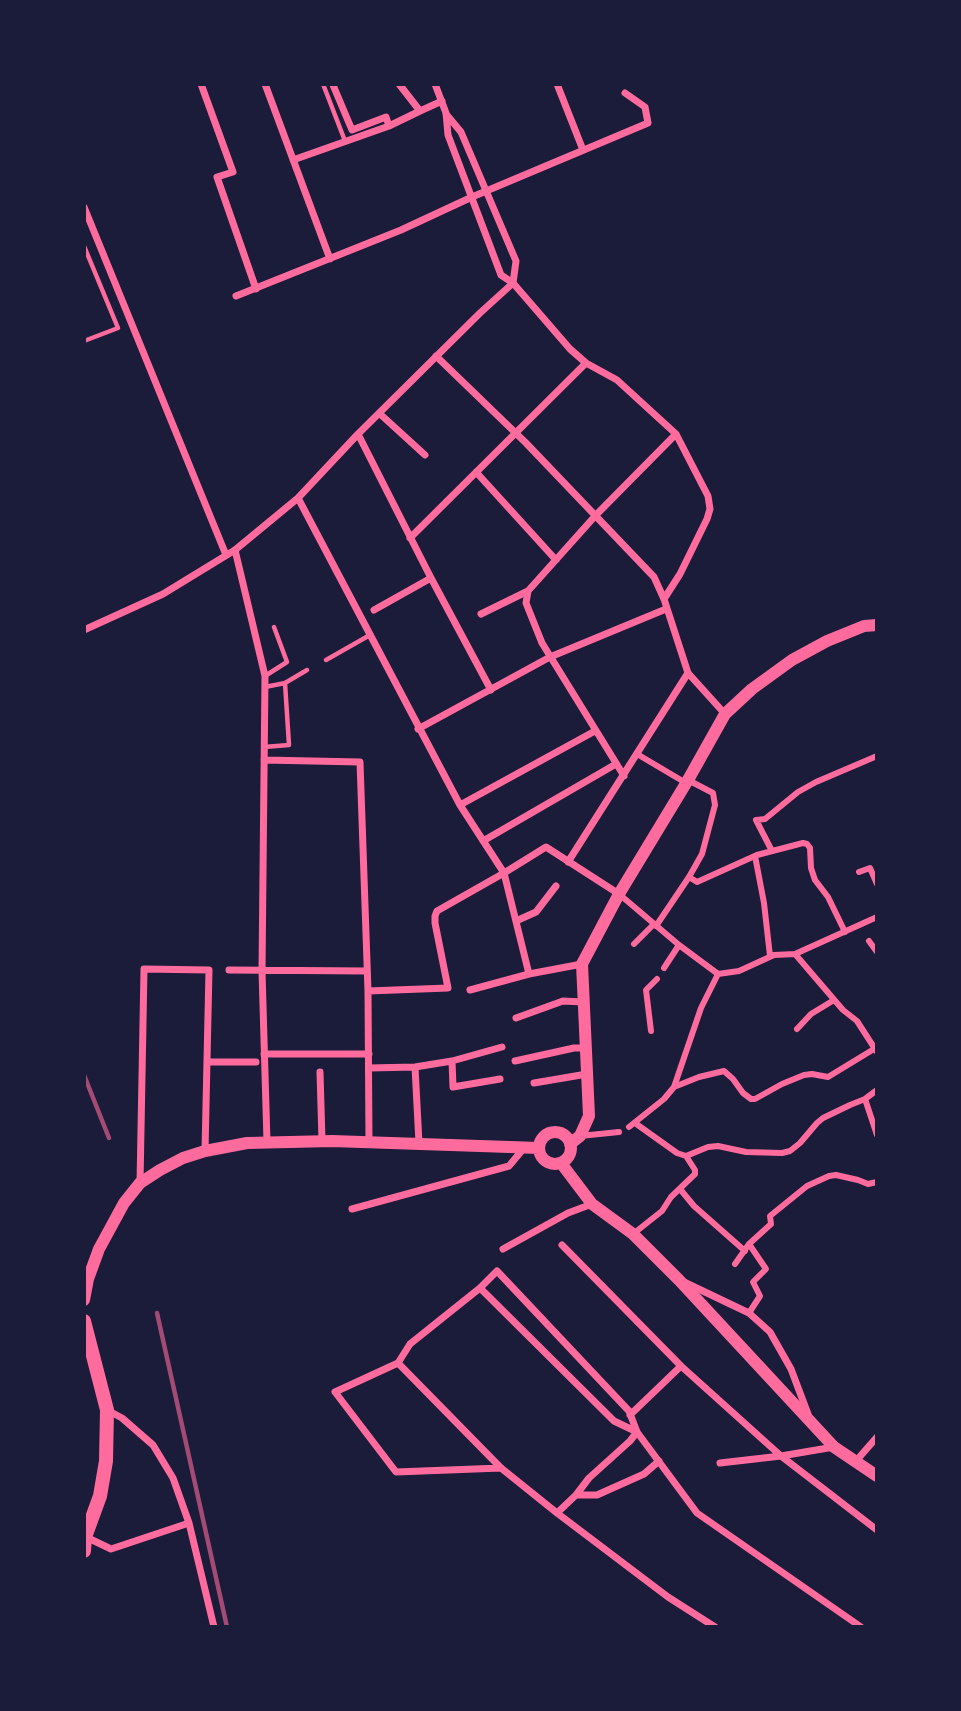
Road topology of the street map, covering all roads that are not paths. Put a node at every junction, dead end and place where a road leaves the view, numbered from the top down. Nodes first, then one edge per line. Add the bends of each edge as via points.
1 (201, 84) edge
2 (265, 84) edge
3 (323, 84) edge
4 (399, 84) edge
5 (557, 84) edge
6 (333, 85) edge
7 (439, 85) edge
8 (625, 93) dead end
9 (442, 101) junction
10 (420, 111) junction
11 (446, 113) junction
12 (389, 126) junction
13 (345, 141) junction
14 (583, 150) junction
15 (293, 160) junction
16 (487, 191) junction
17 (472, 197) junction
18 (84, 207) edge
19 (86, 216) edge
20 (84, 246) edge
21 (330, 259) junction
22 (513, 284) junction
23 (256, 289) junction
24 (236, 296) dead end
25 (84, 341) edge
26 (436, 356) junction
27 (586, 363) junction
28 (379, 413) junction
29 (515, 433) junction
30 (676, 434) junction
31 (358, 435) junction
32 (425, 455) dead end
33 (476, 472) junction
34 (298, 498) junction
35 (596, 515) junction
36 (410, 538) junction
37 (235, 550) junction
38 (226, 555) junction
39 (556, 561) junction
40 (431, 578) junction
41 (528, 591) junction
42 (664, 599) junction
43 (666, 609) junction
44 (374, 610) dead end
45 (481, 614) dead end
46 (877, 625) edge
47 (274, 627) dead end
48 (84, 630) edge
49 (370, 635) junction
50 (550, 657) junction
51 (326, 660) dead end
52 (307, 670) dead end
53 (688, 673) junction
54 (265, 676) junction
55 (285, 683) junction
56 (265, 687) junction
57 (491, 690) junction
58 (725, 714) junction
59 (418, 729) junction
60 (595, 731) junction
61 (264, 747) junction
62 (637, 754) junction
63 (877, 756) edge
64 (264, 760) junction
65 (616, 764) junction
66 (624, 776) junction
67 (687, 781) junction
68 (460, 805) junction
69 (483, 841) junction
70 (772, 851) junction
71 (755, 856) junction
72 (568, 862) junction
73 (859, 872) dead end
74 (504, 873) junction
75 (689, 877) junction
76 (877, 884) edge
77 (556, 886) dead end
78 (619, 894) junction
79 (877, 917) edge
80 (516, 921) junction
81 (655, 925) junction
82 (845, 932) junction
83 (869, 941) dead end
84 (634, 944) dead end
85 (678, 945) junction
86 (877, 952) edge
87 (795, 954) junction
88 (770, 956) junction
89 (582, 964) junction
90 (664, 968) dead end
91 (229, 970) dead end
92 (262, 971) junction
93 (368, 971) junction
94 (529, 974) junction
95 (718, 974) junction
96 (657, 979) dead end
97 (470, 990) dead end
98 (369, 991) junction
99 (834, 1000) junction
100 (584, 1002) junction
101 (516, 1018) dead end
102 (797, 1029) dead end
103 (651, 1031) dead end
104 (502, 1047) dead end
105 (586, 1048) junction
106 (876, 1050) edge
107 (264, 1054) junction
108 (369, 1054) junction
109 (452, 1061) junction
110 (207, 1062) junction
111 (256, 1062) dead end
112 (515, 1062) dead end
113 (415, 1067) junction
114 (369, 1068) junction
115 (320, 1072) dead end
116 (587, 1074) junction
117 (500, 1079) dead end
118 (534, 1083) dead end
119 (674, 1087) junction
120 (877, 1090) edge
121 (866, 1099) junction
122 (619, 1132) dead end
123 (877, 1135) edge
124 (575, 1140) junction
125 (322, 1141) junction
126 (267, 1142) junction
127 (369, 1142) junction
128 (419, 1143) junction
129 (524, 1148) junction
130 (539, 1148) junction
131 (205, 1151) junction
132 (686, 1156) junction
133 (561, 1163) junction
134 (877, 1182) edge
135 (140, 1183) junction
136 (680, 1189) junction
137 (592, 1204) junction
138 (352, 1209) dead end
139 (633, 1234) junction
140 (749, 1244) junction
141 (562, 1245) dead end
142 (503, 1249) dead end
143 (745, 1251) junction
144 (736, 1264) dead end
145 (679, 1280) junction
146 (480, 1288) junction
147 (84, 1300) edge
148 (749, 1313) junction
149 (84, 1321) edge
150 (398, 1363) junction
151 (681, 1366) junction
152 (107, 1410) junction
153 (630, 1413) junction
154 (812, 1424) junction
155 (637, 1432) junction
156 (877, 1437) edge
157 (834, 1447) junction
158 (781, 1456) junction
159 (660, 1461) junction
160 (856, 1461) junction
161 (720, 1463) dead end
162 (501, 1468) junction
163 (877, 1476) edge
164 (576, 1495) junction
165 (557, 1513) junction
166 (189, 1523) junction
167 (877, 1530) edge
168 (84, 1542) edge
169 (214, 1627) edge
170 (715, 1627) edge
171 (861, 1627) edge

1 - 23 street via 233,172 217,177
2 - 15 street
3 - 13 lane
4 - 10 street
5 - 14 street
6 - 12 street via 352,130 386,117
7 - 9 street
8 - 14 street via 645,107 648,123
9 - 10 street
9 - 11 street
10 - 12 street
11 - 16 street via 461,132
11 - 17 street via 447,135
12 - 13 street
13 - 15 street
14 - 16 street
15 - 21 street
16 - 17 street
16 - 22 street via 516,261
17 - 21 street
17 - 22 street via 501,275
18 - 19 street
19 - 38 street
20 - 25 lane via 118,328
21 - 23 street
22 - 26 street
22 - 27 street
23 - 24 street
26 - 28 street
26 - 29 street
27 - 29 street
27 - 30 street via 618,380
28 - 31 street
28 - 32 street
29 - 33 street
29 - 35 street
30 - 35 street
30 - 42 street via 708,496 710,509
31 - 34 street
31 - 36 street
33 - 36 street
33 - 39 street
34 - 37 street
34 - 49 street
35 - 39 street
35 - 42 street via 654,578
36 - 40 street
37 - 38 street
37 - 54 street
38 - 48 street via 163,594
39 - 41 street
40 - 44 street
40 - 57 street
41 - 45 street
41 - 50 street via 526,603
42 - 43 street
43 - 50 street
43 - 53 street
46 - 58 street via 827,641 792,660
47 - 54 lane via 287,662
49 - 51 lane
49 - 59 street
50 - 57 street
50 - 60 street
52 - 55 lane
53 - 58 street
53 - 62 street
54 - 56 street
55 - 56 lane
55 - 61 lane via 289,745
56 - 61 street
57 - 59 street
58 - 67 street
59 - 68 street
60 - 65 street
60 - 68 street
61 - 64 street
62 - 66 street
62 - 67 street
63 - 70 street via 816,782 765,819 756,820
64 - 92 street
64 - 93 street via 360,762
65 - 66 street
65 - 69 street
66 - 72 street
67 - 75 street via 713,793 715,805 702,854
67 - 78 street
68 - 69 street
69 - 74 street
70 - 71 street
70 - 82 street via 807,844 815,880
71 - 75 street via 697,881
71 - 88 street
72 - 74 street via 546,847
72 - 78 street
73 - 76 street via 870,868
74 - 80 street
74 - 98 street via 437,911 435,923 447,988
75 - 81 street
77 - 80 street via 536,912
78 - 81 street
78 - 89 street
79 - 82 street
80 - 94 street
81 - 84 street
81 - 85 street
82 - 87 street
83 - 86 street
85 - 90 street
85 - 95 street
87 - 88 street
87 - 99 street
88 - 95 street via 739,971
89 - 94 street
89 - 100 street
91 - 92 street
92 - 93 street
92 - 107 street
93 - 98 street
94 - 97 street
95 - 119 street
96 - 103 street via 646,990
98 - 108 street
99 - 102 street
99 - 106 street via 857,1021
100 - 101 street via 563,1001
100 - 105 street
104 - 109 street
105 - 112 street
105 - 116 street
106 - 119 street via 828,1077 804,1075 755,1099 743,1093 724,1071
107 - 108 street
107 - 126 street
108 - 114 street
109 - 113 street
109 - 117 street via 453,1087
110 - 111 street
110 - 131 street
110 - 135 street via 209,970 144,969
113 - 114 street
113 - 128 street
114 - 127 street
115 - 125 street
116 - 118 street
116 - 124 street via 589,1116
119 - 132 street via 632,1125
120 - 121 street
121 - 123 street
121 - 132 street via 823,1118 790,1151 746,1152 718,1146
122 - 124 street
124 - 130 street via 552,1133
124 - 133 street
125 - 126 street
125 - 127 street
126 - 131 street
127 - 128 street
128 - 129 street
129 - 130 street
129 - 138 street via 509,1166
130 - 133 street via 545,1160
131 - 135 street
132 - 136 street via 695,1174
133 - 137 street
134 - 140 street via 836,1175 807,1186 770,1216 771,1224
135 - 147 street via 103,1240
136 - 139 street via 662,1212
136 - 143 street
137 - 139 street
137 - 142 street
139 - 145 street
140 - 143 street
140 - 148 street via 766,1269 753,1282 760,1296
141 - 151 street
143 - 144 street
145 - 148 street
145 - 154 street
146 - 150 street via 410,1344
146 - 153 street via 497,1271
146 - 155 street via 614,1420
148 - 154 street via 770,1332 791,1369
149 - 152 main road
150 - 162 street
150 - 162 street via 335,1392 396,1472
151 - 153 street
151 - 158 street
152 - 166 street via 153,1445 173,1478
152 - 168 main road via 100,1496
153 - 155 street
154 - 157 street
155 - 159 street
155 - 164 street
156 - 160 street
157 - 158 street
157 - 160 street
158 - 161 street
158 - 167 street
159 - 164 street via 644,1474 597,1495
159 - 171 street via 697,1513
160 - 163 street
162 - 165 street
164 - 165 street
165 - 170 street
166 - 168 street via 111,1549
166 - 169 street

